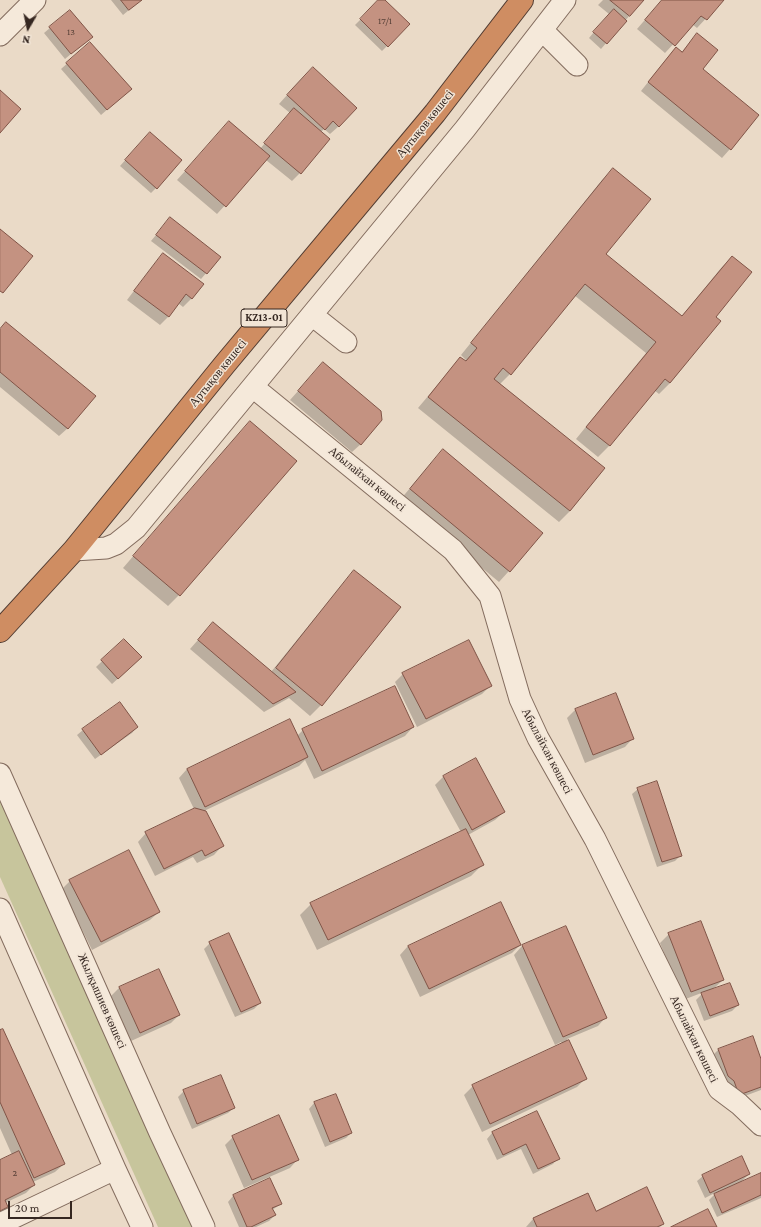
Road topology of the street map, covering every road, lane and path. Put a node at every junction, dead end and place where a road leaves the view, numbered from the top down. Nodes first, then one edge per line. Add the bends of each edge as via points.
1 (35, 0) edge
2 (522, 0) edge
3 (565, 0) edge
4 (542, 30) junction
5 (0, 35) edge
6 (577, 65) dead end
7 (312, 315) junction
8 (346, 342) dead end
9 (253, 387) junction
10 (74, 550) junction
11 (0, 631) edge
12 (0, 774) edge
13 (0, 909) edge
14 (761, 1125) edge
15 (115, 1169) junction
16 (0, 1224) edge
17 (142, 1227) edge
18 (204, 1227) edge

1 - 5 street
2 - 10 highway, Артықов көшесі / KZ13-01 via 435,113 225,364
3 - 4 street
4 - 6 street
4 - 7 street via 465,129
7 - 8 street
7 - 9 street
9 - 10 street via 136,528 116,544 106,548
9 - 14 street, Абылайхан көшесі via 453,550 490,596 520,699 538,738 595,839 719,1089
10 - 11 highway, Артықов көшесі / KZ13-01
12 - 18 street, Жылқышиев көшесі
13 - 15 street
15 - 16 street
15 - 17 street

